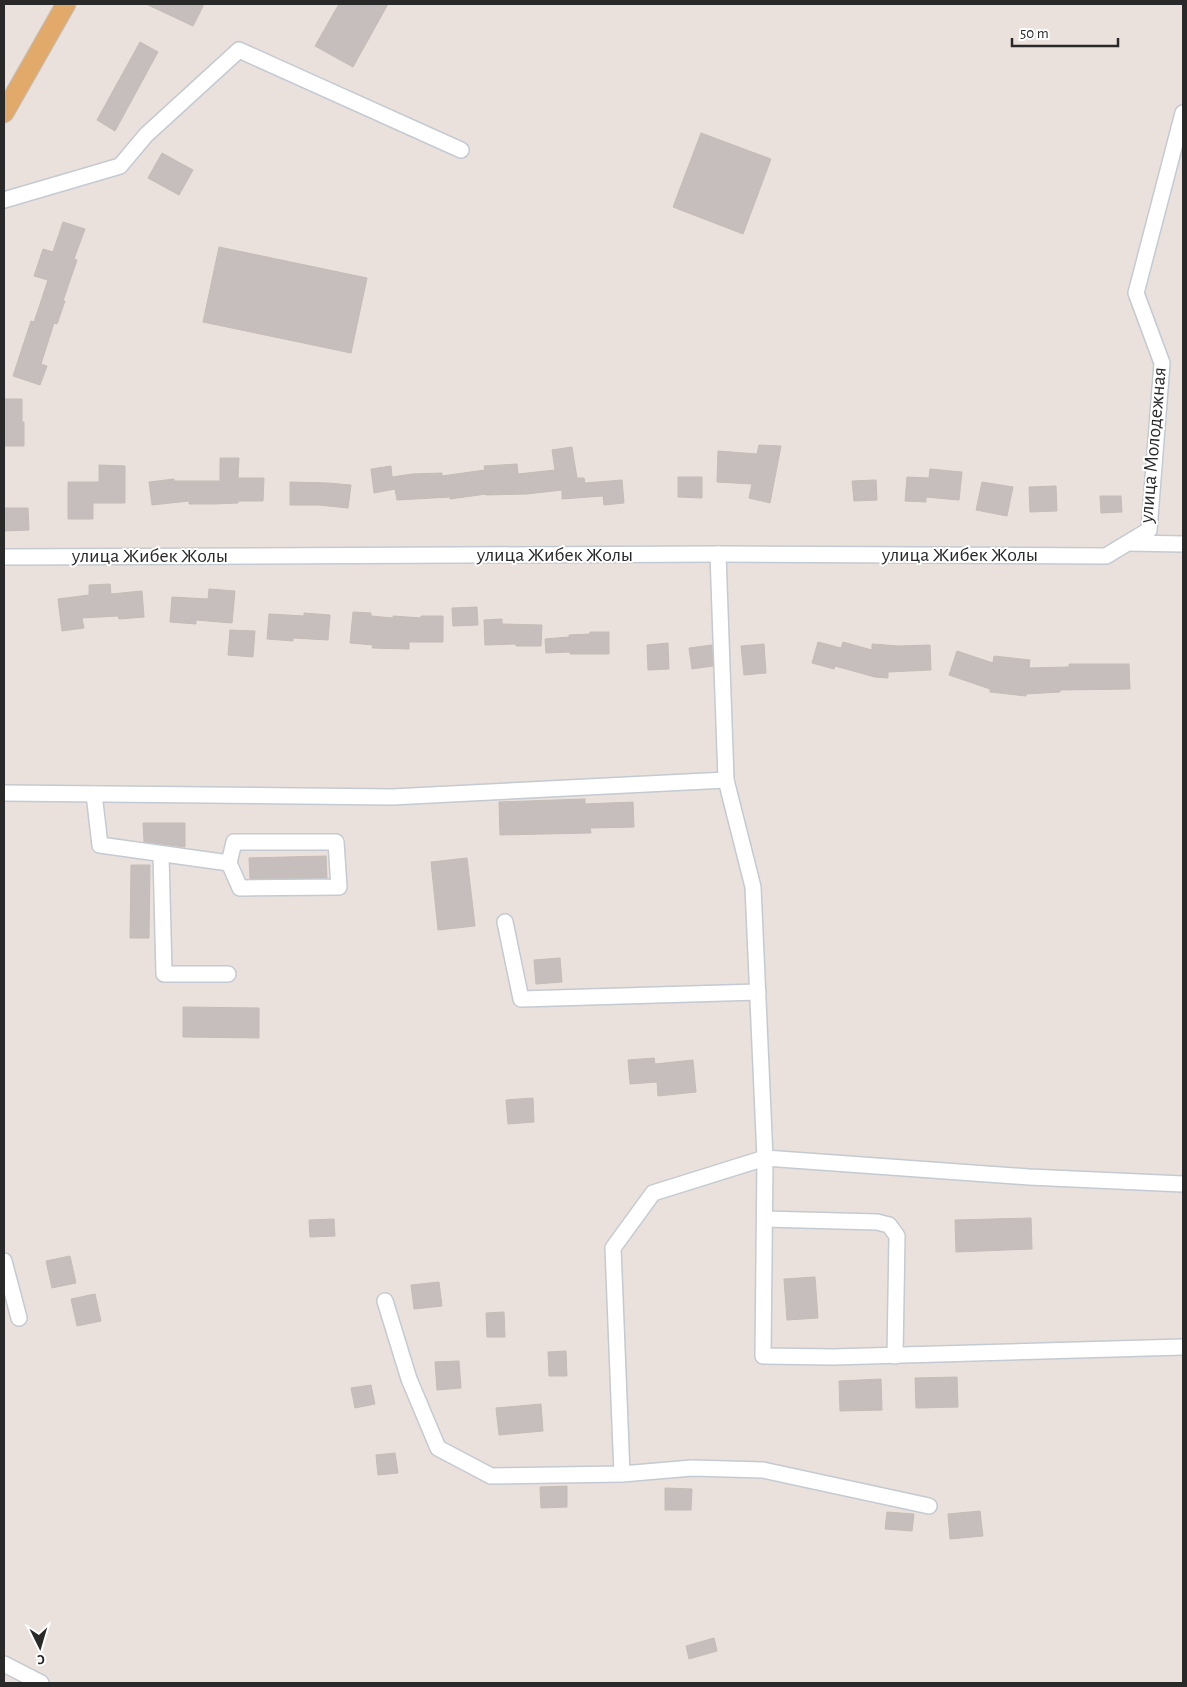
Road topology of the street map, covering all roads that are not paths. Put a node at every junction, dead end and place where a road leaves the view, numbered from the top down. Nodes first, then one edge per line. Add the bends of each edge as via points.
1 (66, 4) edge
2 (4, 113) edge
3 (1183, 113) edge
4 (461, 150) dead end
5 (4, 200) edge
6 (1128, 543) junction
7 (1183, 544) edge
8 (718, 554) junction
9 (1106, 556) joint
10 (4, 558) edge
11 (726, 780) junction
12 (4, 794) edge
13 (94, 794) junction
14 (161, 854) junction
15 (229, 863) junction
16 (505, 922) dead end
17 (228, 974) dead end
18 (758, 992) junction
19 (765, 1158) junction
20 (1183, 1184) edge
21 (765, 1219) junction
22 (4, 1261) edge
23 (386, 1302) dead end
24 (19, 1318) dead end
25 (1183, 1347) edge
26 (895, 1356) junction
27 (622, 1474) junction
28 (929, 1506) dead end
29 (4, 1664) edge
30 (42, 1683) edge

1 - 2 main road
3 - 6 street, улица Молодежная via 1136,293 1162,363 1149,530
4 - 5 street via 240,50 146,136 120,166
6 - 7 street
6 - 9 street, улица Молодежная
8 - 9 street, улица Жибек Жолы
8 - 10 street, улица Жибек Жолы
8 - 11 street
11 - 13 street via 392,797
11 - 18 street via 753,887
12 - 13 street
13 - 14 street via 100,845
14 - 15 street
14 - 17 street via 164,974
15 - 15 street via 240,888 339,887 336,842 234,842
16 - 18 street via 521,999
18 - 19 street
19 - 20 street via 1029,1177
19 - 21 street
19 - 27 street via 653,1193 613,1248
21 - 26 street via 889,1225 897,1236
21 - 26 street via 763,1356
22 - 24 street
23 - 27 street via 408,1379 438,1448 491,1476
25 - 26 street
27 - 28 street via 692,1468 762,1470
29 - 30 street

